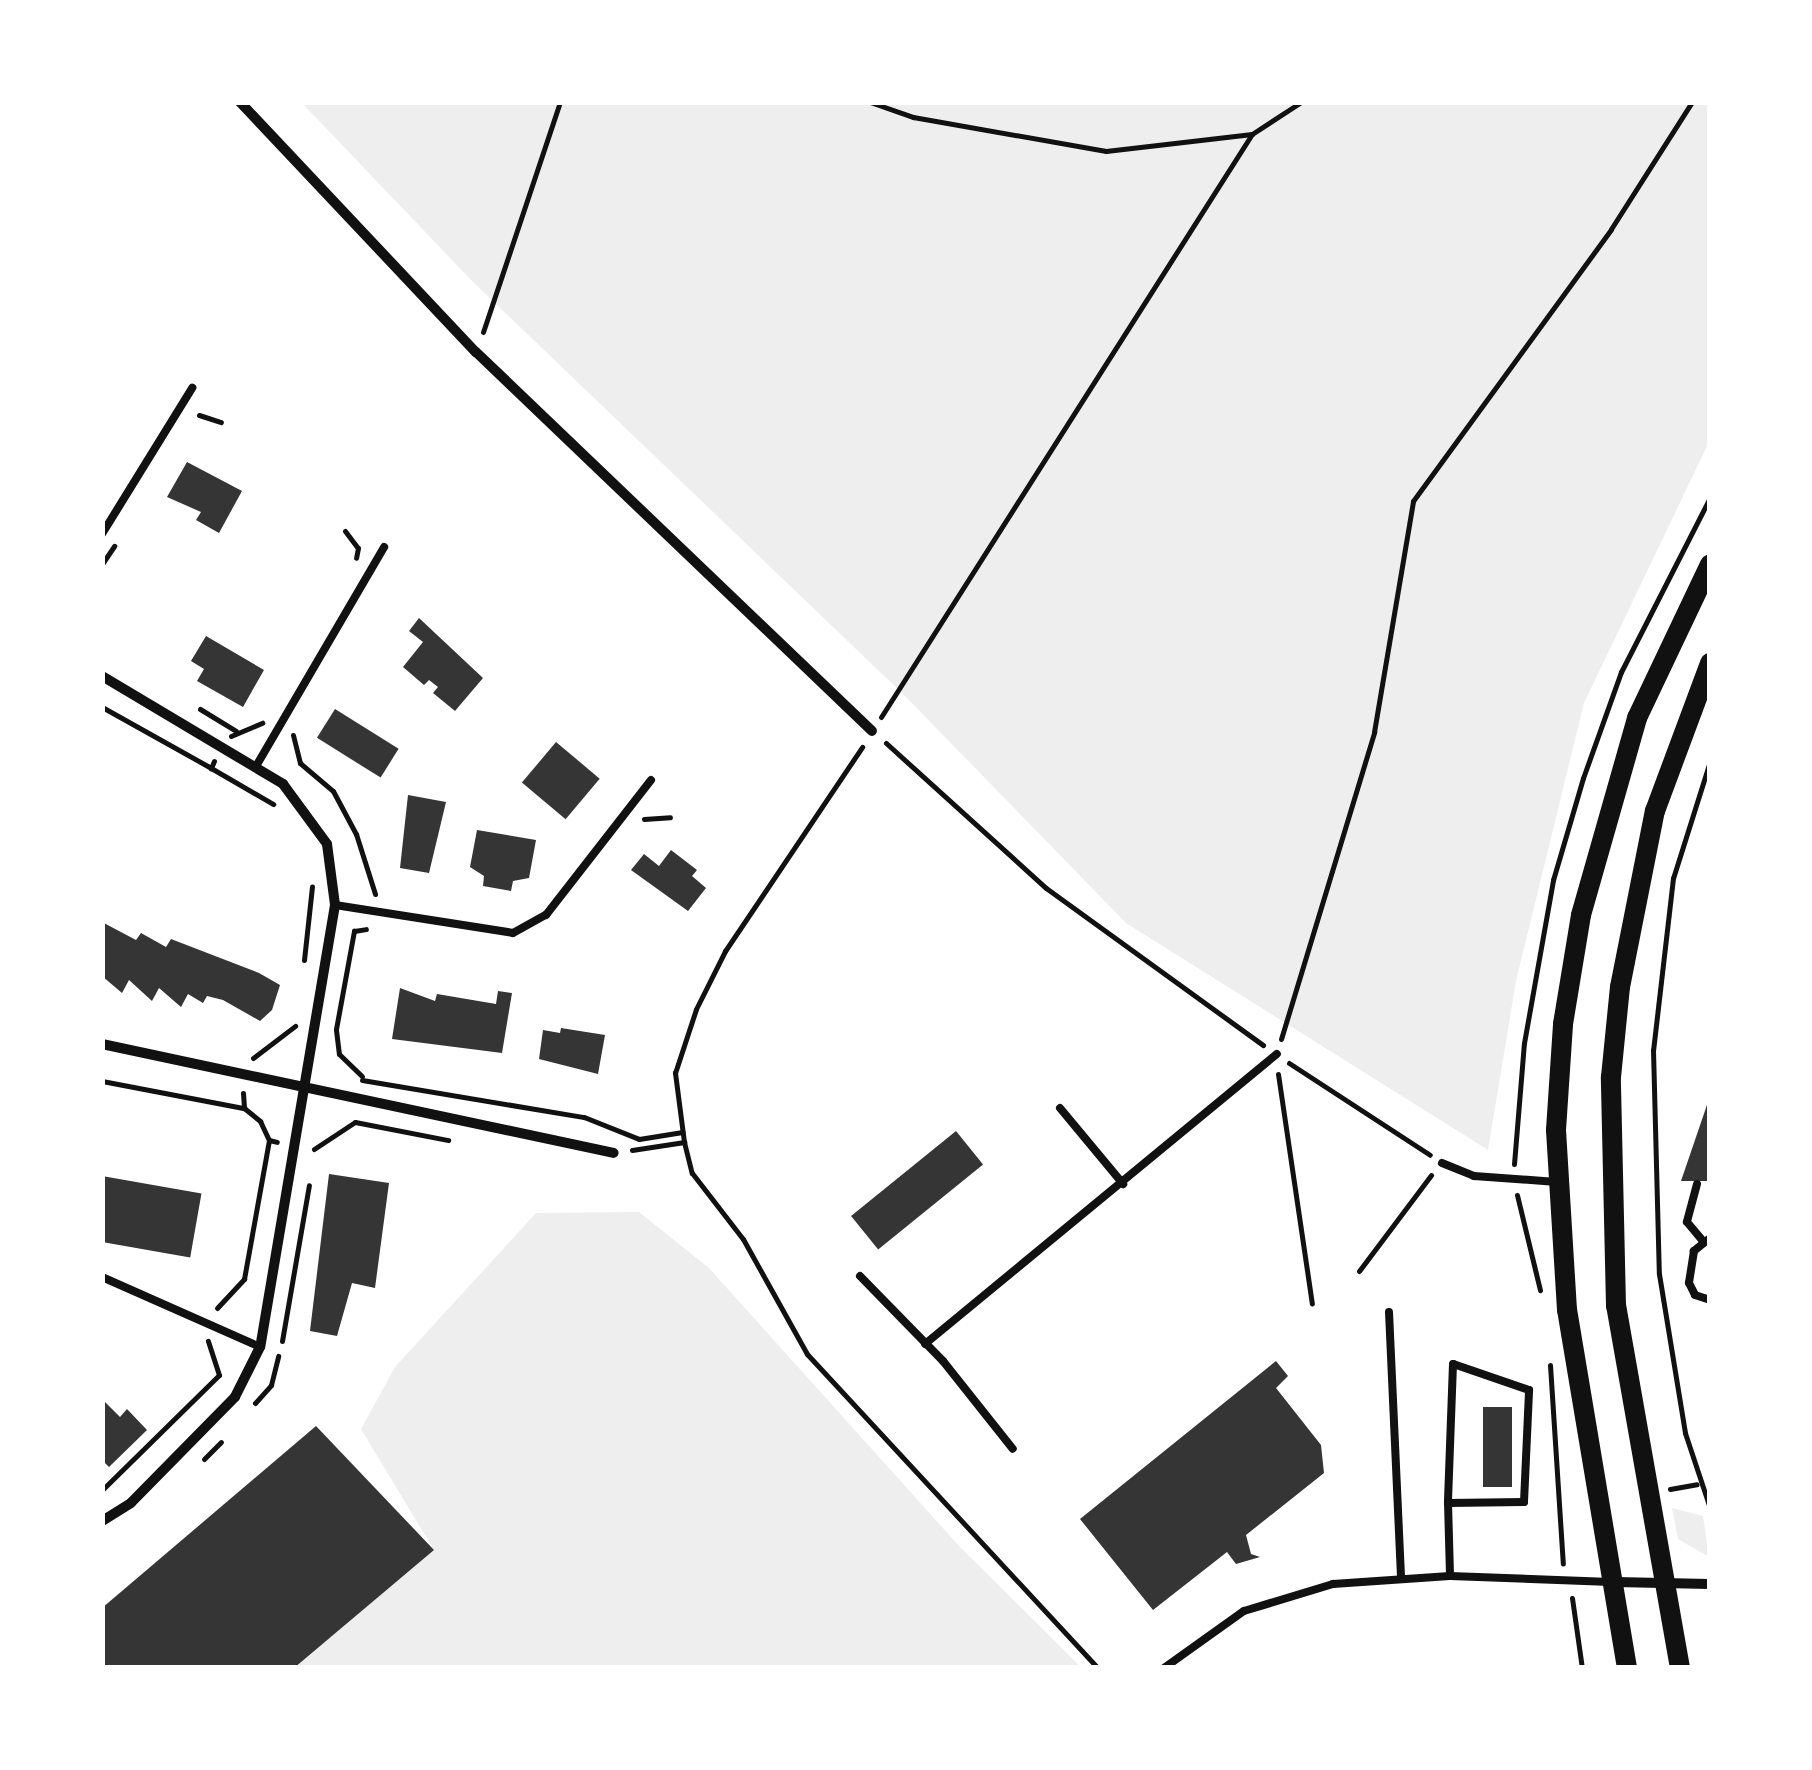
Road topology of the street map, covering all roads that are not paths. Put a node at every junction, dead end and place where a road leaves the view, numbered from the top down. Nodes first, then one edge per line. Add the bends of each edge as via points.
1 (240, 102) edge
2 (192, 388) dead end
3 (102, 534) edge
4 (384, 548) dead end
5 (1710, 564) edge
6 (1710, 663) edge
7 (102, 676) edge
8 (872, 731) road end
9 (255, 768) junction
10 (652, 780) dead end
11 (334, 905) junction
12 (102, 1044) edge
13 (1276, 1054) road end
14 (300, 1090) junction
15 (1060, 1108) dead end
16 (614, 1153) road end
17 (1442, 1162) road end
18 (1557, 1182) junction
19 (1124, 1184) junction
20 (1696, 1184) dead end
21 (1706, 1240) edge
22 (860, 1276) dead end
23 (102, 1277) edge
24 (1710, 1300) edge
25 (1388, 1312) dead end
26 (925, 1344) junction
27 (260, 1347) junction
28 (1014, 1448) dead end
29 (1448, 1503) junction
30 (102, 1522) edge
31 (1450, 1576) junction
32 (1401, 1578) junction
33 (1615, 1582) junction
34 (1668, 1583) junction
35 (1710, 1584) edge
36 (1164, 1668) edge
37 (1627, 1668) edge
38 (1680, 1668) edge

1 - 8 street via 476,352
2 - 3 lane
4 - 9 lane
5 - 18 main road via 1637,718 1580,915 1563,1024
6 - 34 main road via 1656,810 1631,924 1611,1077 1616,1306
7 - 9 street
9 - 11 street via 309,812 327,844
10 - 11 lane via 546,914 513,933
11 - 14 street
12 - 14 street
13 - 19 lane
14 - 16 street via 496,1124
14 - 27 street
15 - 19 lane
17 - 18 lane via 1474,1176
18 - 33 main road via 1567,1310
19 - 26 lane
20 - 21 lane via 1687,1222
21 - 24 lane via 1689,1262 1689,1283 1695,1296
22 - 26 lane
23 - 27 lane
25 - 32 lane
26 - 28 lane
27 - 30 street via 235,1397 131,1503
29 - 29 lane via 1524,1502 1529,1390 1452,1364
29 - 31 lane
31 - 32 lane
31 - 33 lane
32 - 36 lane via 1266,1600 1219,1624
33 - 34 street
33 - 37 main road
34 - 35 street
34 - 38 main road

